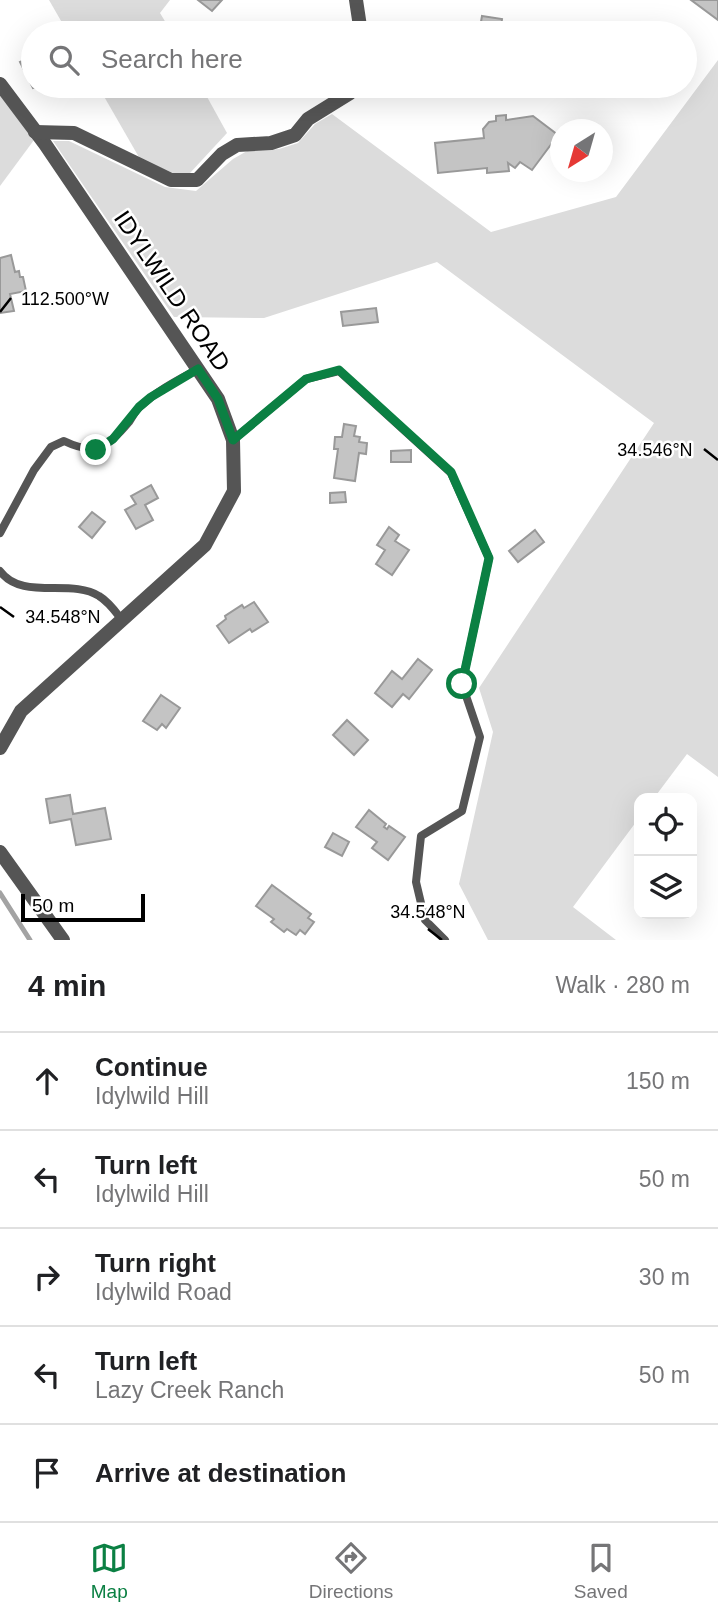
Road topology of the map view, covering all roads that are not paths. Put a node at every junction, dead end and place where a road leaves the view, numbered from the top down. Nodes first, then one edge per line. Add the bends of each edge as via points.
1 (356, 0) edge
2 (359, 21) edge
3 (0, 84) edge
4 (341, 98) edge
5 (36, 132) junction
6 (198, 369) junction
7 (233, 440) junction
8 (0, 533) edge
9 (0, 571) edge
10 (122, 620) junction
11 (0, 748) edge
12 (0, 852) edge
13 (63, 940) edge
14 (445, 940) edge

1 - 2 street
3 - 5 street, IDYLWILD ROAD
4 - 5 street via 308,119 295,135 271,143 237,145 197,180 171,180 74,133
5 - 6 street, IDYLWILD ROAD
6 - 7 street, IDYLWILD ROAD via 218,399
6 - 8 lane via 151,397 113,439 96,450 64,441 51,447
7 - 10 street, IDYLWILD ROAD via 234,491 205,545
7 - 14 lane via 306,379 339,370 451,472 489,558 462,684 480,737 462,811 421,836 416,882 425,920
9 - 10 lane via 18,584 97,594
10 - 11 street, IDYLWILD ROAD via 21,711
12 - 13 street

